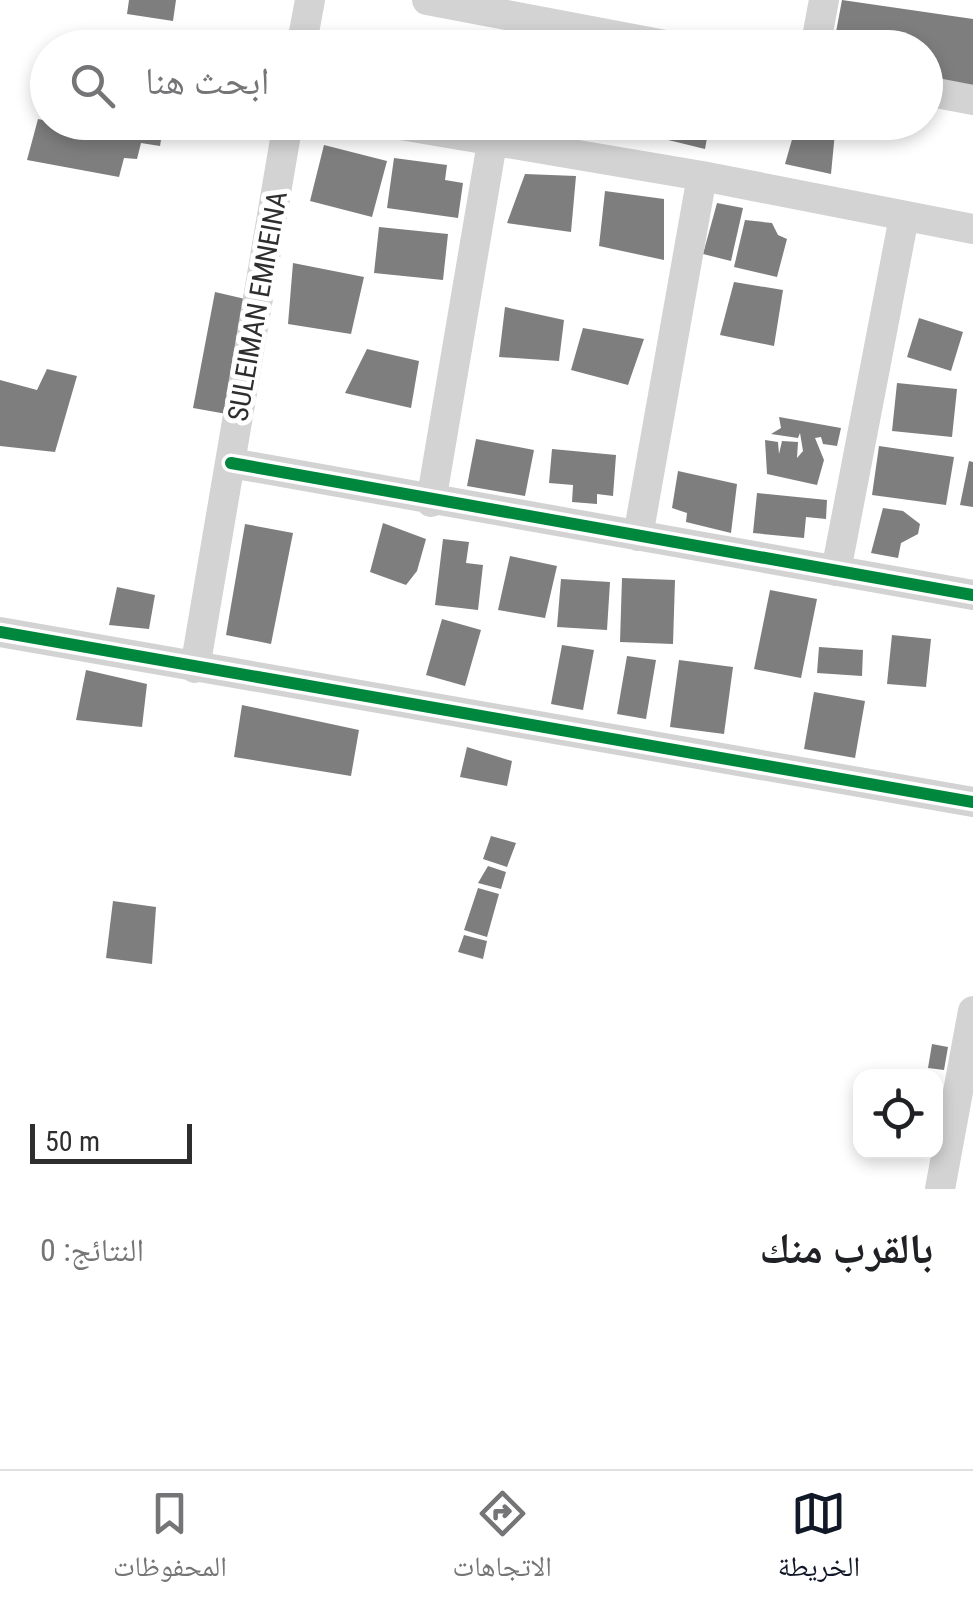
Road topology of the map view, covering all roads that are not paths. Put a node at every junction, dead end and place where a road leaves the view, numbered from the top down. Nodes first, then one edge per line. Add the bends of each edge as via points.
1 (310, 0) edge
2 (427, 0) edge
3 (824, 0) edge
4 (484, 5) edge
5 (305, 30) edge
6 (599, 30) edge
7 (819, 30) edge
8 (943, 95) edge
9 (973, 100) edge
10 (285, 140) edge
11 (481, 140) edge
12 (492, 142) junction
13 (702, 176) junction
14 (904, 217) junction
15 (973, 229) edge
16 (231, 462) junction
17 (431, 502) junction
18 (638, 536) junction
19 (836, 571) junction
20 (973, 595) edge
21 (0, 632) edge
22 (195, 668) junction
23 (973, 802) edge
24 (973, 1010) edge
25 (940, 1189) edge

1 - 5 street
2 - 4 street
3 - 7 street
4 - 6 street
8 - 9 street
10 - 16 street, SULEIMAN EMNEINA
11 - 12 street
12 - 13 street
12 - 17 street
13 - 14 street
13 - 18 street
14 - 15 street
14 - 19 street
16 - 17 street
16 - 22 street, SULEIMAN EMNEINA
17 - 18 street
18 - 19 street
19 - 20 street
21 - 22 street
22 - 23 street
24 - 25 street

